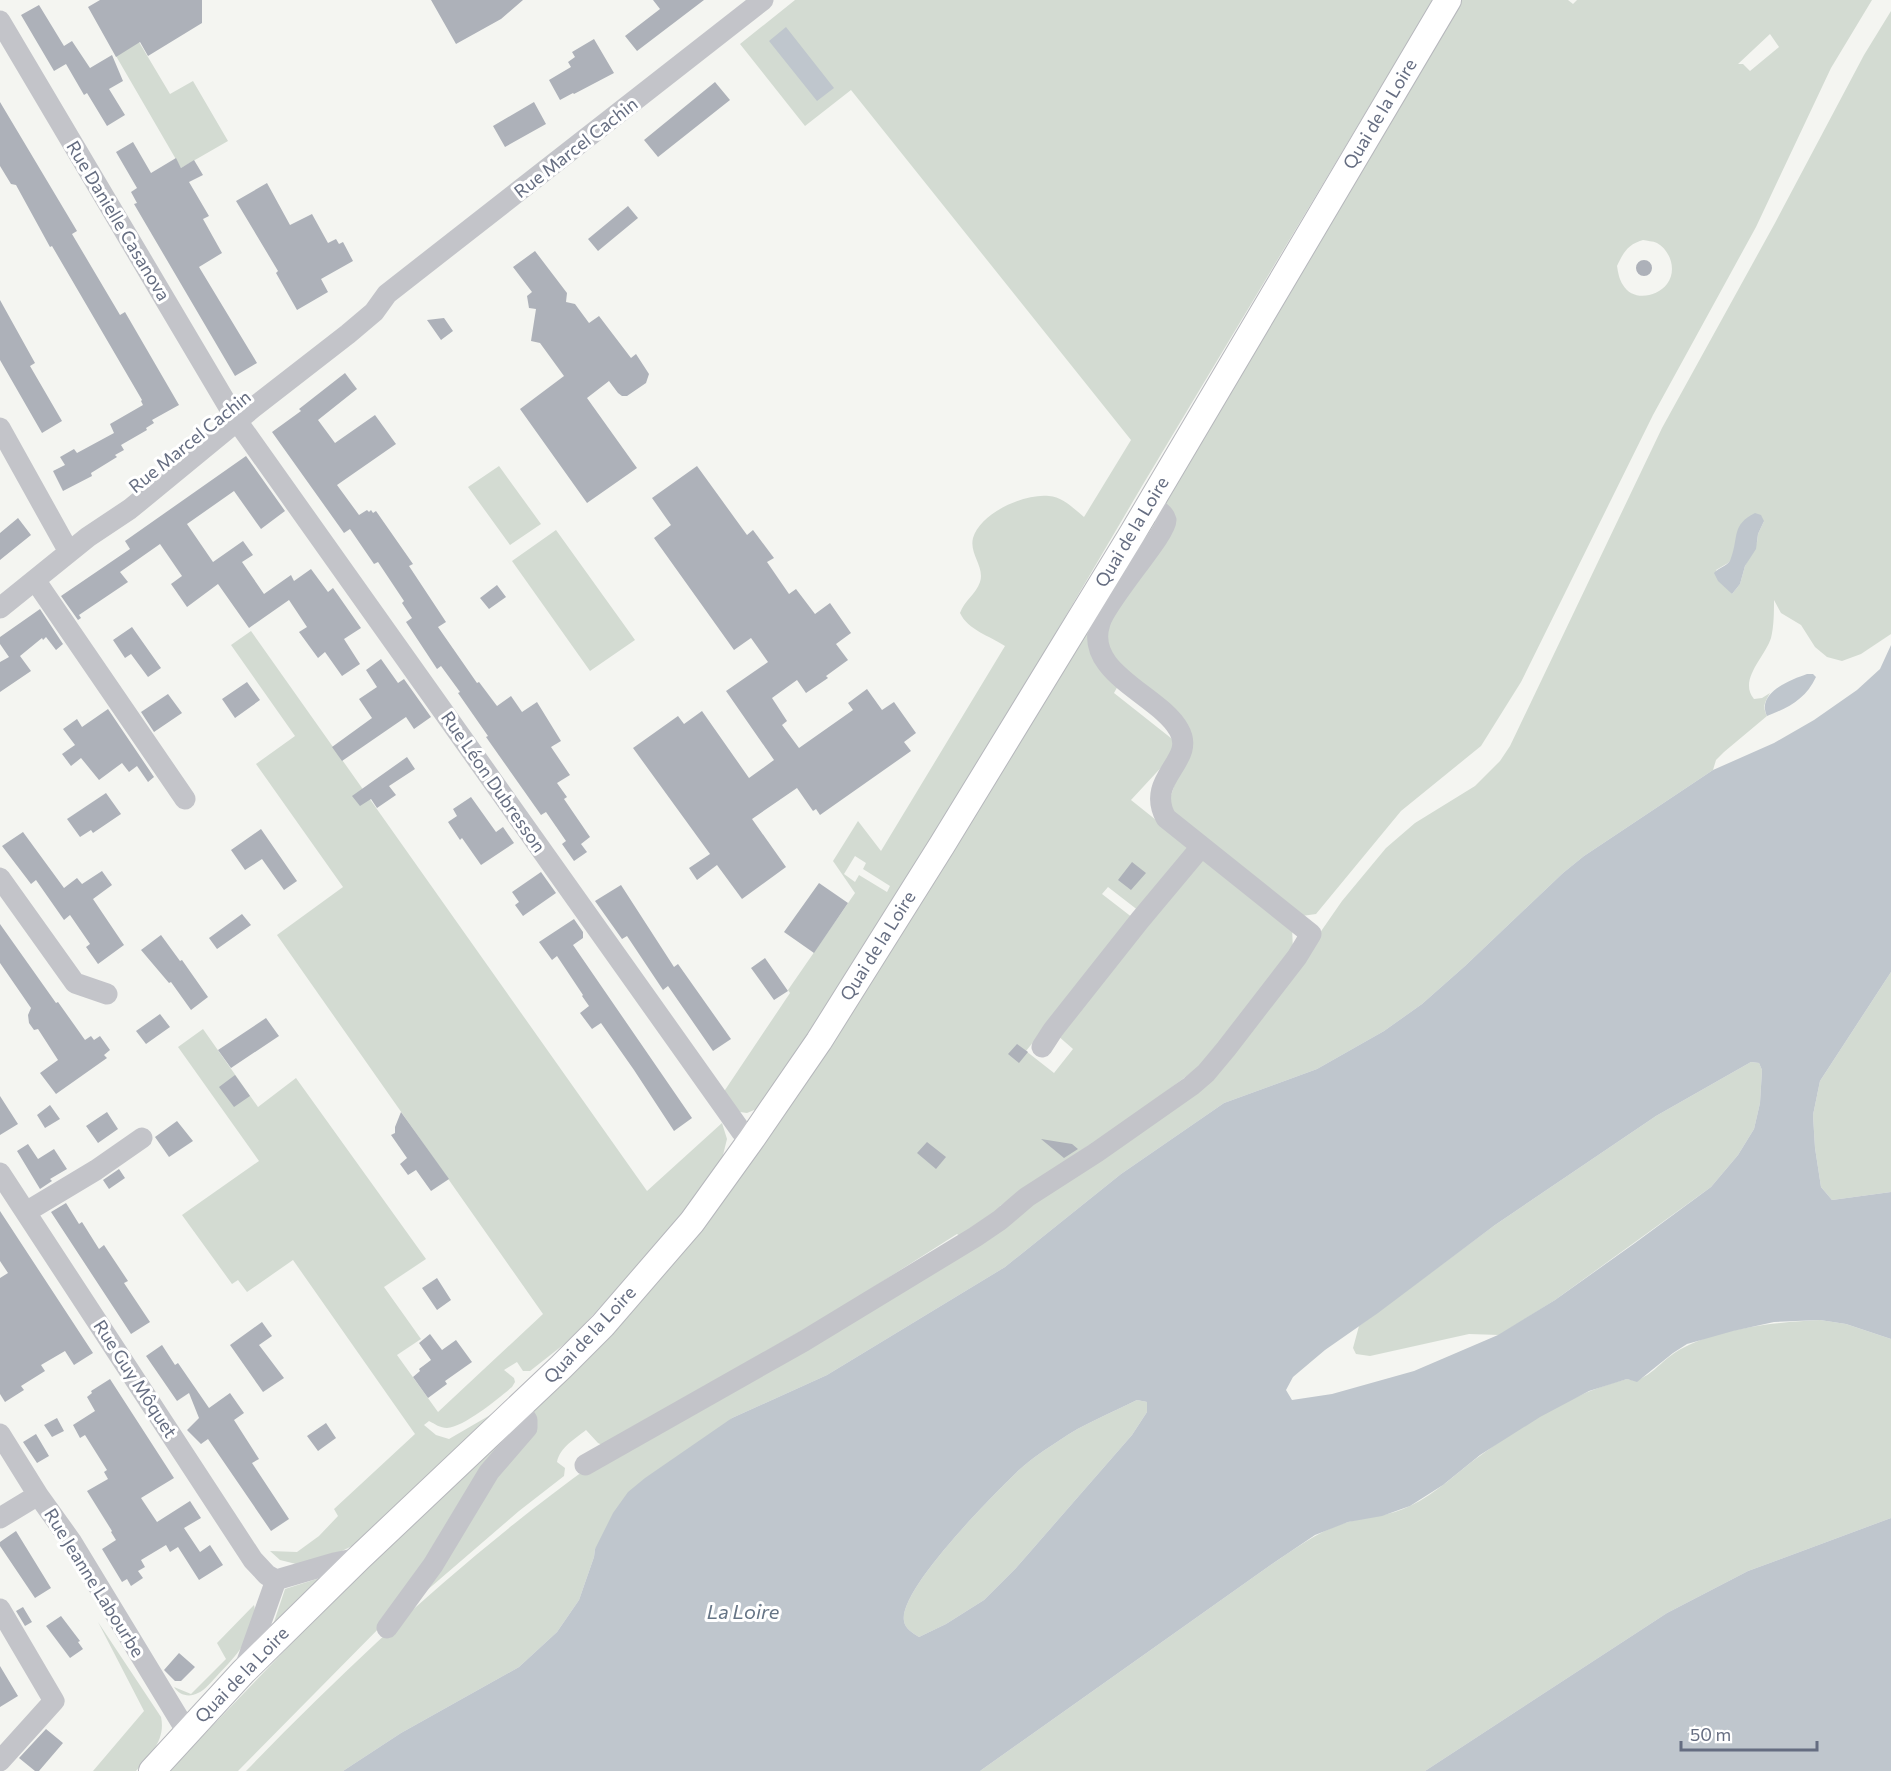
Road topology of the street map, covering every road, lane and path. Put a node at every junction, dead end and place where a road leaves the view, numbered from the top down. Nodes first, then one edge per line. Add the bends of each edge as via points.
1 (763, 0) edge
2 (1448, 0) edge
3 (0, 21) edge
4 (233, 415) junction
5 (0, 428) edge
6 (1149, 505) junction
7 (69, 552) junction
8 (35, 580) junction
9 (0, 608) edge
10 (185, 799) dead end
11 (1201, 847) junction
12 (0, 878) edge
13 (107, 994) dead end
14 (1042, 1047) dead end
15 (142, 1138) dead end
16 (751, 1140) junction
17 (0, 1173) edge
18 (26, 1212) junction
19 (519, 1408) junction
20 (0, 1434) edge
21 (585, 1465) dead end
22 (38, 1496) junction
23 (0, 1518) edge
24 (360, 1558) junction
25 (276, 1580) junction
26 (0, 1609) edge
27 (387, 1628) dead end
28 (243, 1672) junction
29 (187, 1732) junction
30 (2, 1754) edge
31 (152, 1771) edge

1 - 4 street, Rue Marcel Cachin via 387,294 374,312
2 - 6 main road, Quai de la Loire
3 - 4 street, Rue Danielle Casanova
4 - 7 street, Rue Marcel Cachin via 130,509
4 - 16 street, Rue Léon Dubresson
5 - 7 street
6 - 11 street via 1166,519 1163,530 1106,609 1097,634 1101,653 1109,665 1172,719 1183,737 1183,749 1161,789 1160,805 1166,818
6 - 16 main road, Quai de la Loire via 819,1041
7 - 8 street, Rue Marcel Cachin
8 - 9 street, Rue Marcel Cachin
8 - 10 street
11 - 14 street
11 - 21 street via 1311,934 1206,1073 975,1237 804,1341
12 - 13 street via 75,983
15 - 18 street
16 - 19 main road, Quai de la Loire via 692,1222 634,1289
17 - 18 street, Rue Guy Môquet
18 - 25 street, Rue Guy Môquet via 253,1560
19 - 24 main road, Quai de la Loire
19 - 27 street via 527,1428 489,1472 433,1565
20 - 22 street, Rue Jeanne Labourbe
22 - 23 street
22 - 29 street, Rue Jeanne Labourbe via 70,1541
24 - 25 street
24 - 28 main road, Quai de la Loire
25 - 28 street
26 - 30 street via 54,1701
28 - 29 main road, Quai de la Loire
29 - 31 main road, Quai de la Loire

